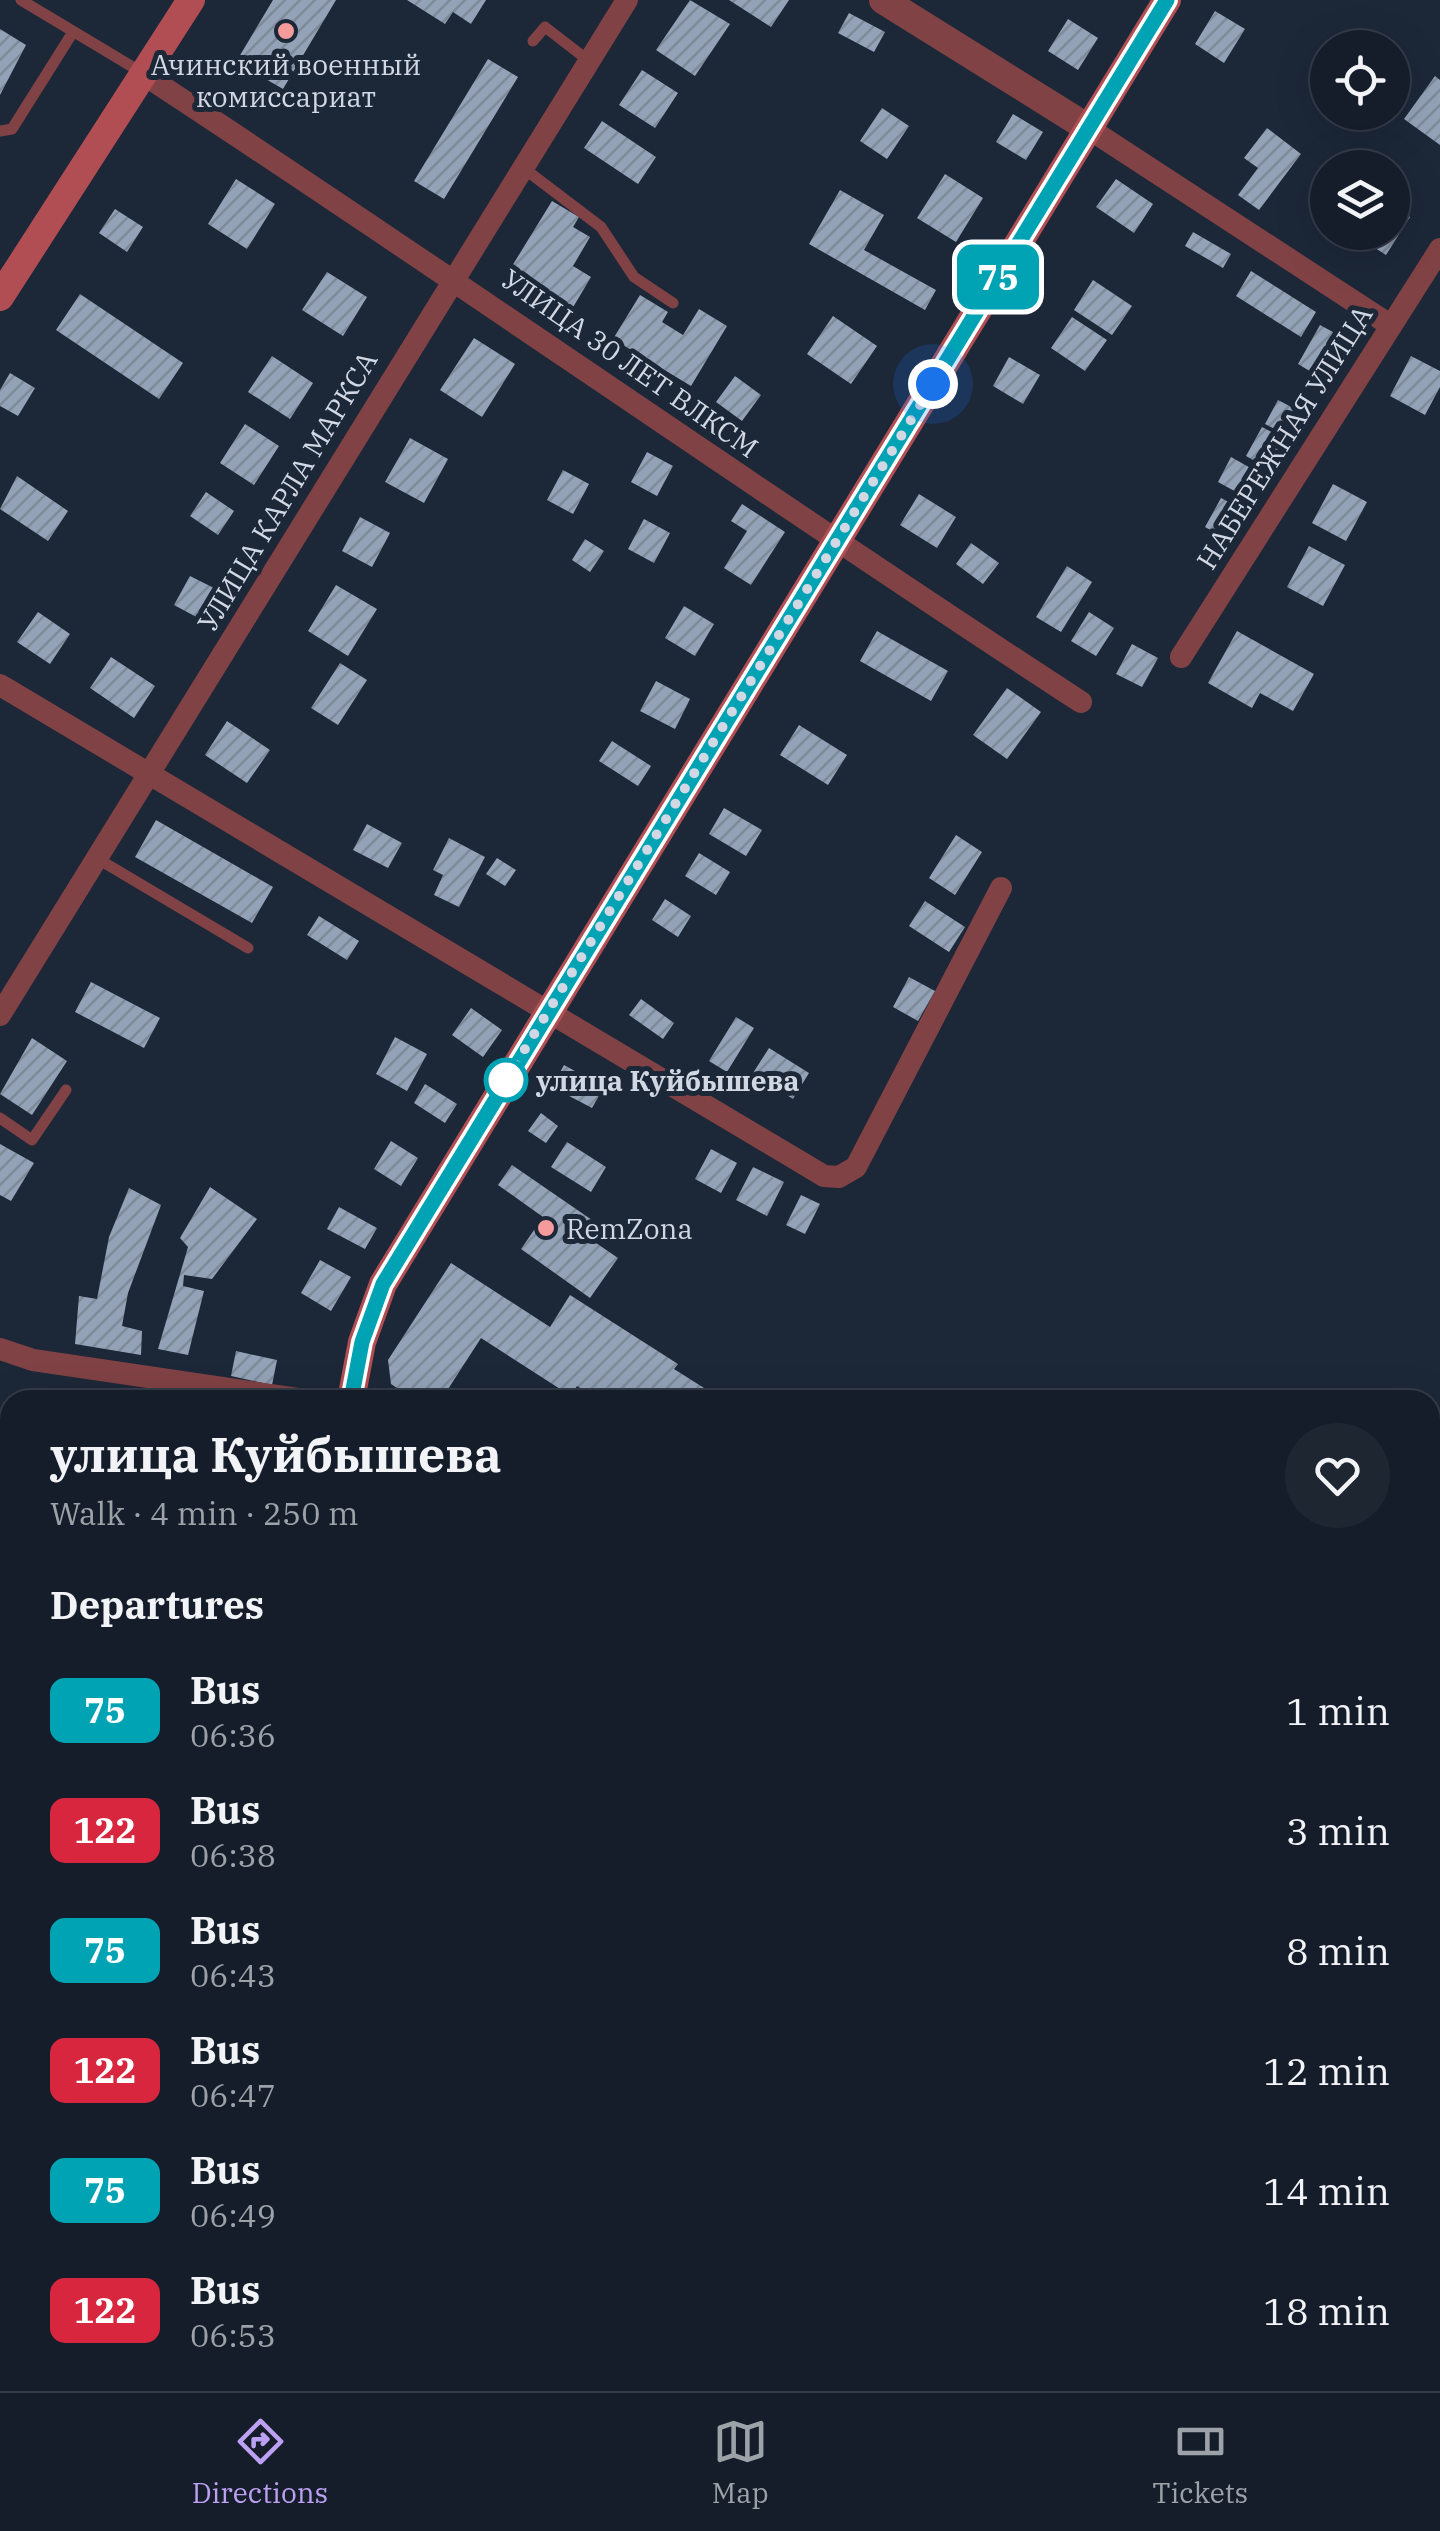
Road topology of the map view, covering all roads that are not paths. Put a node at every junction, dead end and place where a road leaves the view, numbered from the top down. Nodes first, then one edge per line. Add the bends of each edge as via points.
1 (21, 0) edge
2 (191, 0) edge
3 (627, 0) edge
4 (883, 0) edge
5 (1167, 0) edge
6 (73, 32) junction
7 (533, 41) dead end
8 (589, 61) junction
9 (144, 74) junction
10 (1088, 128) junction
11 (0, 131) edge
12 (522, 167) junction
13 (1440, 249) edge
14 (453, 277) junction
15 (0, 296) edge
16 (673, 302) dead end
17 (1390, 325) junction
18 (836, 543) junction
19 (1181, 657) dead end
20 (0, 685) edge
21 (1081, 702) dead end
22 (148, 776) junction
23 (98, 859) junction
24 (1002, 888) dead end
25 (248, 948) dead end
26 (546, 1014) junction
27 (0, 1016) edge
28 (66, 1090) dead end
29 (0, 1118) edge
30 (0, 1350) edge
31 (236, 1390) edge
32 (353, 1390) edge

1 - 6 lane
2 - 9 main road
3 - 8 street, УЛИЦА КАРЛА МАРКСА
4 - 10 street
5 - 10 main road
6 - 9 lane
6 - 11 lane via 12,128
7 - 8 lane via 545,26
8 - 12 street, УЛИЦА КАРЛА МАРКСА
9 - 14 street, УЛИЦА 30 ЛЕТ ВЛКСМ
9 - 15 main road
10 - 17 street
10 - 18 main road
12 - 14 street, УЛИЦА КАРЛА МАРКСА
12 - 16 lane via 600,228 634,277
13 - 17 street, НАБЕРЕЖНАЯ УЛИЦА
14 - 18 street, УЛИЦА 30 ЛЕТ ВЛКСМ
14 - 22 street, УЛИЦА КАРЛА МАРКСА
17 - 19 street, НАБЕРЕЖНАЯ УЛИЦА
18 - 21 street, УЛИЦА 30 ЛЕТ ВЛКСМ
18 - 26 main road
20 - 22 street
22 - 23 street, УЛИЦА КАРЛА МАРКСА
22 - 26 street
23 - 25 lane
23 - 27 street, УЛИЦА КАРЛА МАРКСА
24 - 26 street via 856,1168 839,1177 824,1176
26 - 32 main road via 383,1284
28 - 29 lane via 32,1140
30 - 31 street

